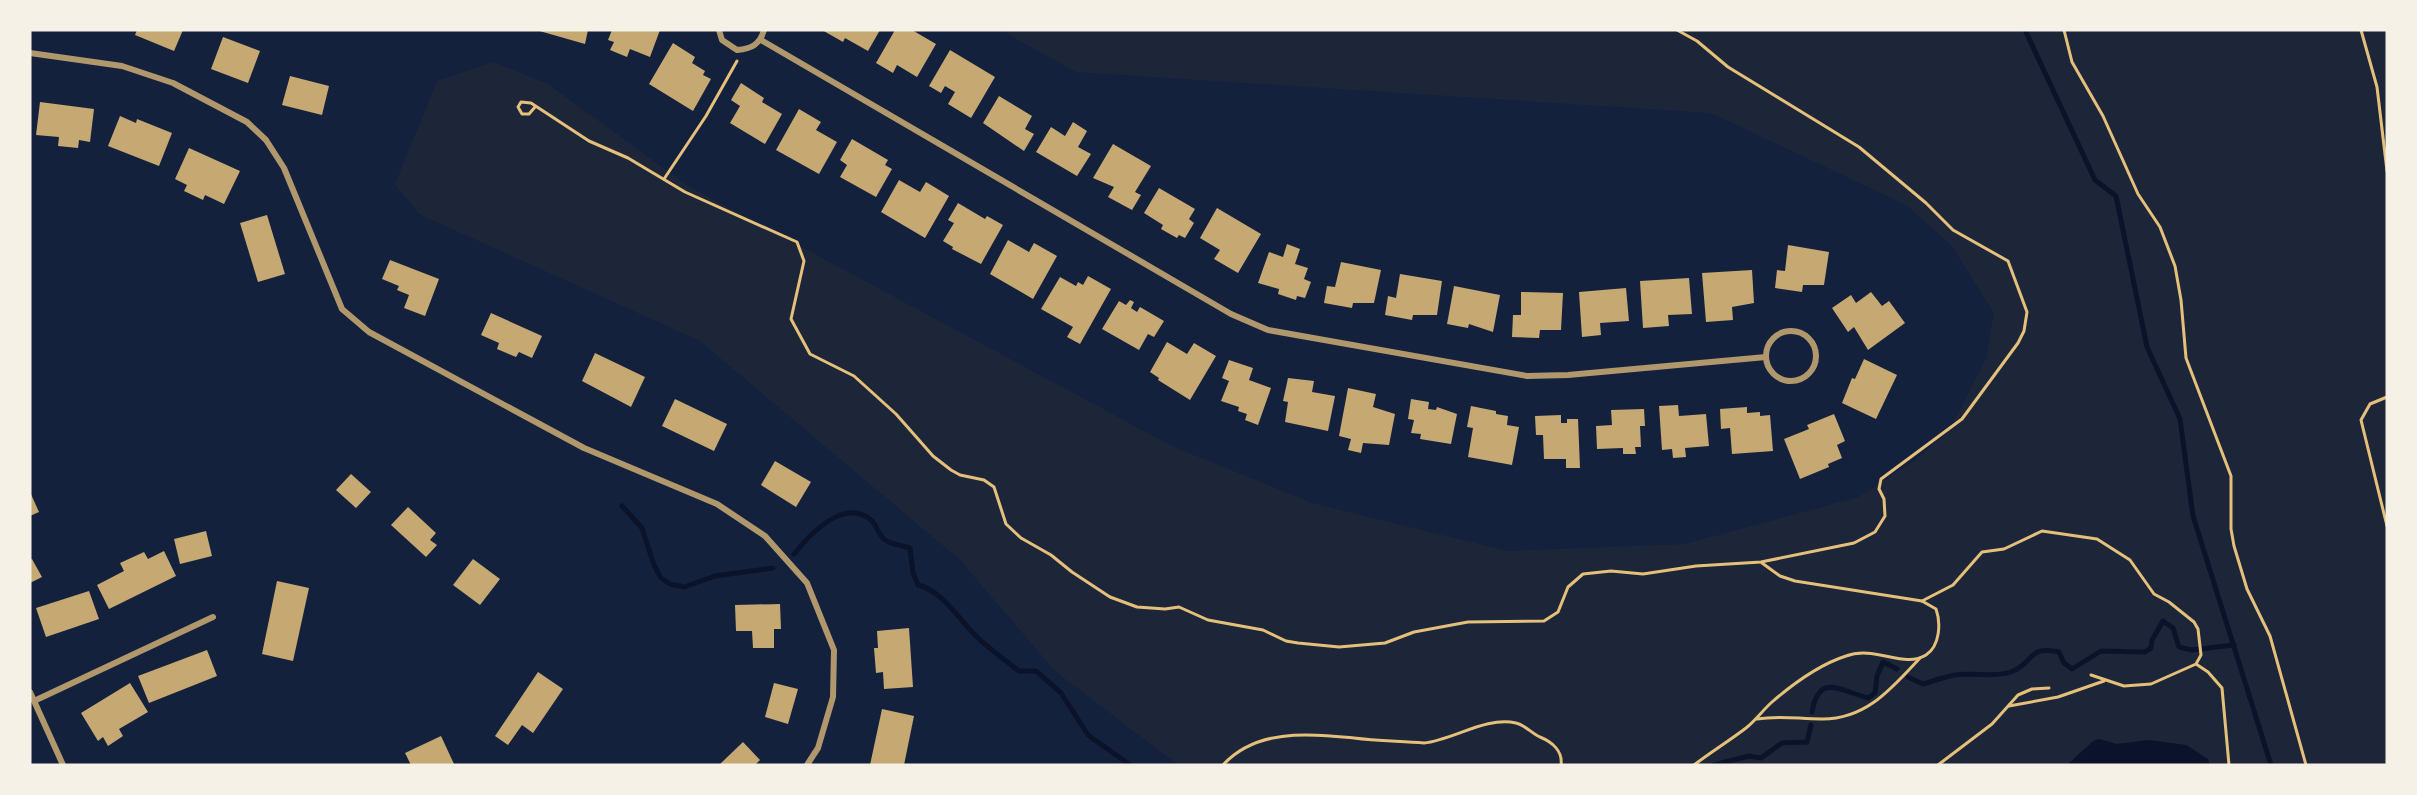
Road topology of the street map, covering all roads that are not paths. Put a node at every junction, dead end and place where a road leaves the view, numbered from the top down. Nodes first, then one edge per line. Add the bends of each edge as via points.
1 (718, 30) edge
2 (764, 30) edge
3 (761, 40) junction
4 (30, 52) edge
5 (1766, 357) junction
6 (213, 618) dead end
7 (30, 692) edge
8 (34, 701) junction
9 (63, 765) edge
10 (807, 765) edge

1 - 3 street via 722,40 737,50 746,50
2 - 3 street
3 - 5 street via 1231,314 1268,330 1527,376
4 - 10 street via 122,66 174,83 247,122 284,168 342,309 369,332 584,448 717,504 765,536 807,584 834,650 833,697 818,748
5 - 5 street via 1773,375 1789,381 1806,376 1816,355 1805,335 1790,331 1775,336
6 - 8 street
7 - 8 street
8 - 9 street

